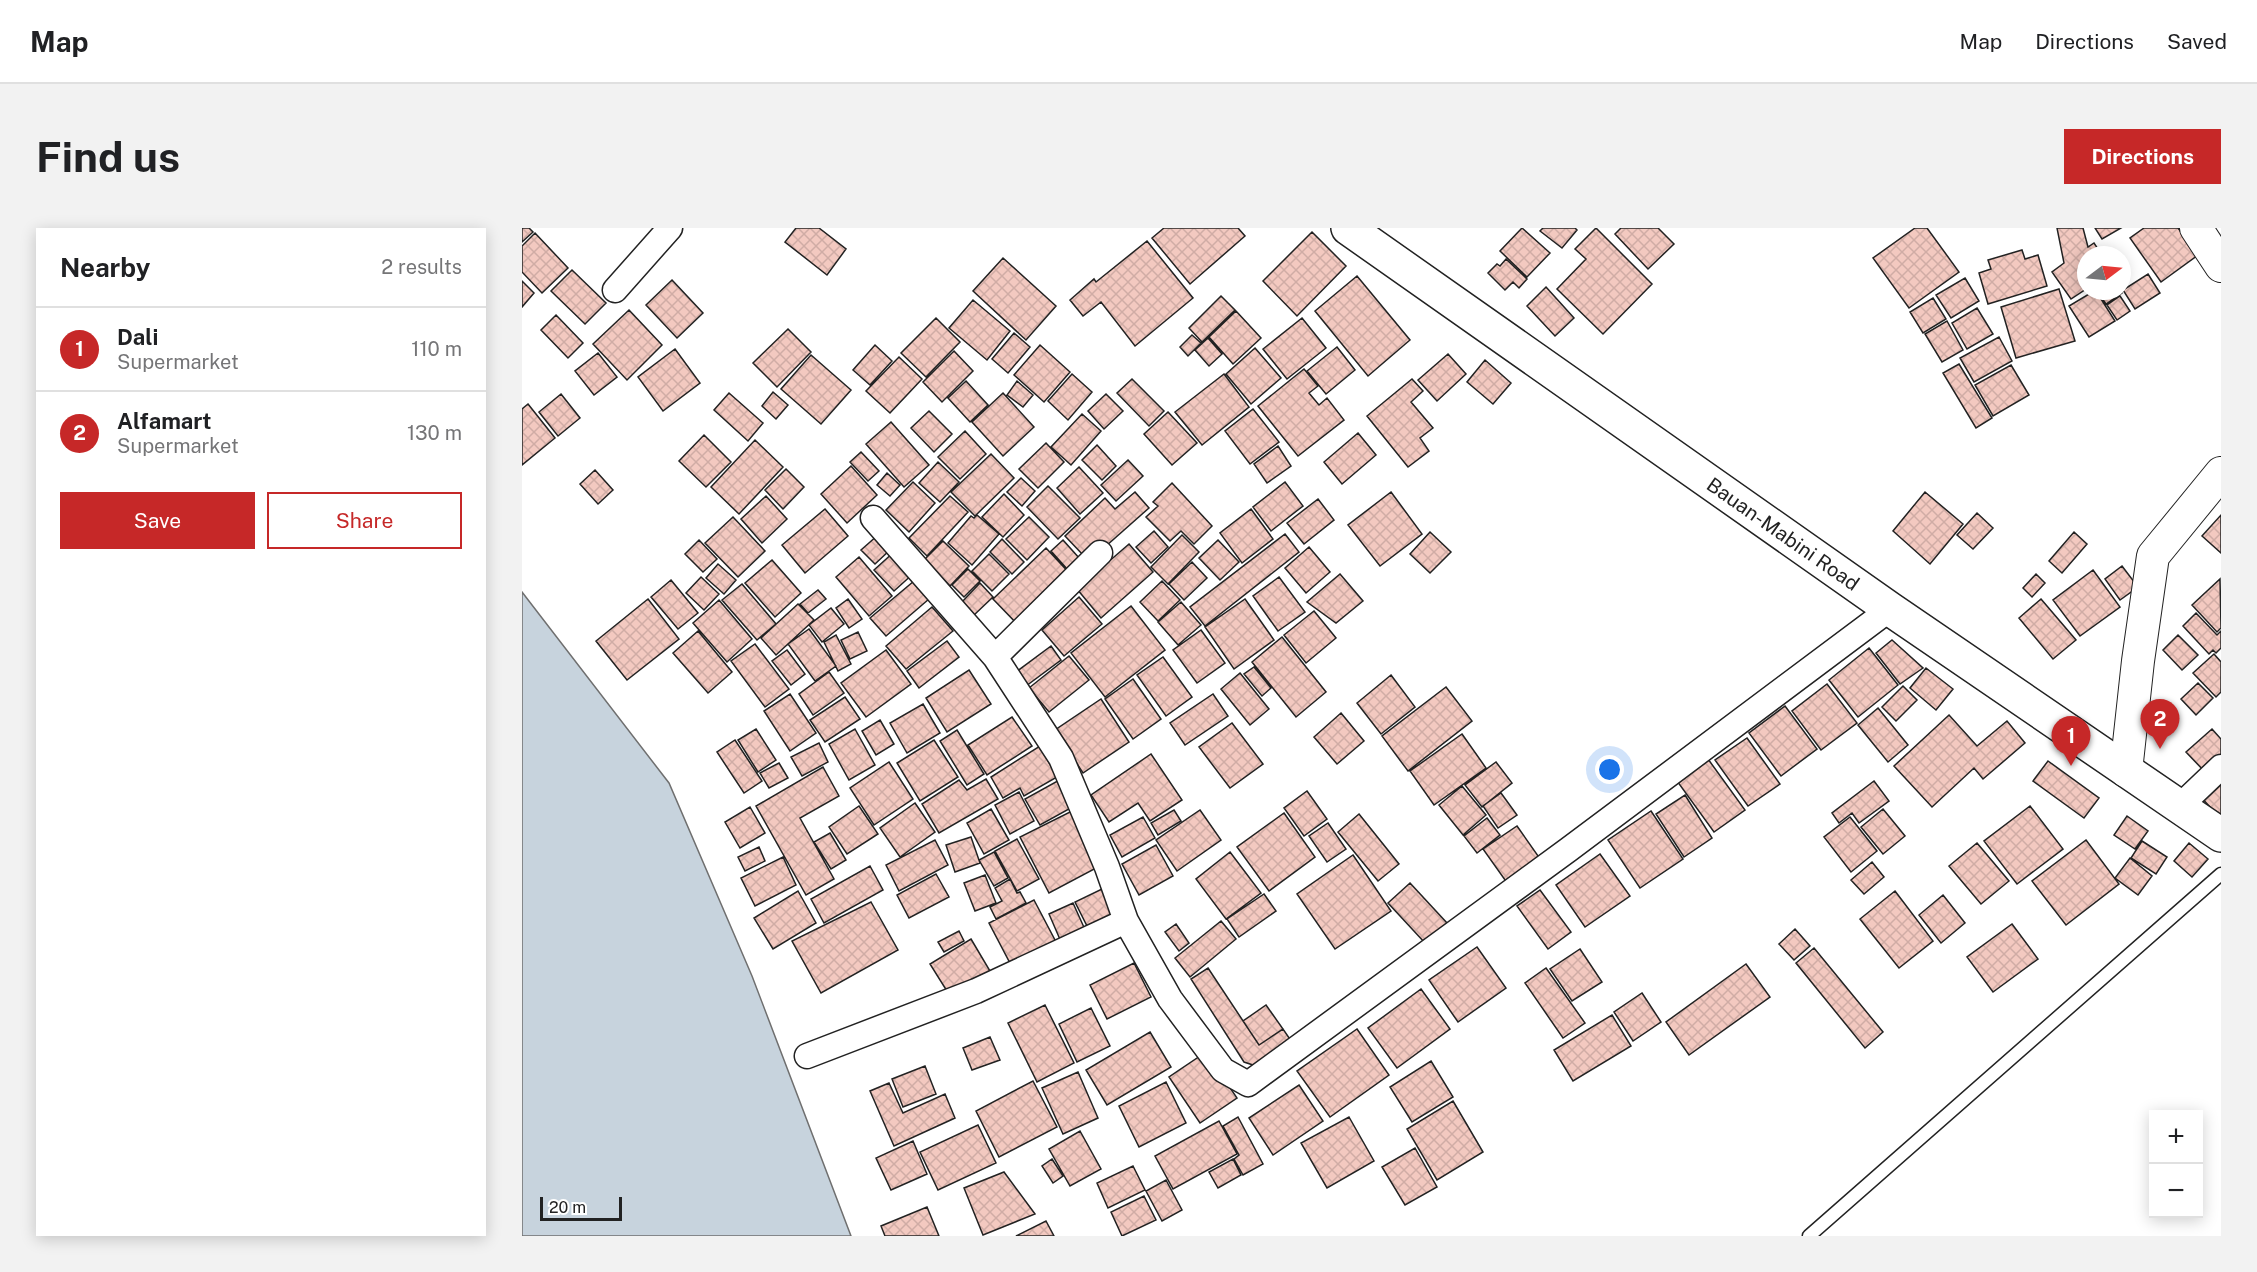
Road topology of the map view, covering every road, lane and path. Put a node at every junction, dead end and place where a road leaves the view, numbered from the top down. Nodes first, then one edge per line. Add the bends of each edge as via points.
1 (670, 228) edge
2 (1348, 228) edge
3 (2196, 228) edge
4 (2221, 266) edge
5 (615, 290) dead end
6 (2221, 473) edge
7 (873, 518) dead end
8 (1100, 553) dead end
9 (1890, 609) junction
10 (994, 657) junction
11 (2221, 767) edge
12 (2126, 771) junction
13 (2180, 806) junction
14 (2221, 835) edge
15 (2221, 874) edge
16 (1125, 921) junction
17 (807, 1056) dead end
18 (1809, 1236) edge

1 - 5 street
2 - 9 main road, Bauan-Mabini Road
3 - 4 street
6 - 12 street via 2153,556
7 - 10 street
8 - 10 street
9 - 12 main road, Bauan-Mabini Road
9 - 16 street via 1248,1084 1223,1070 1196,1035 1170,999
10 - 16 street via 1061,758
11 - 13 street
12 - 13 main road, Bauan-Mabini Road
13 - 14 main road, Bauan-Mabini Road
15 - 18 lane
16 - 17 street via 976,991

